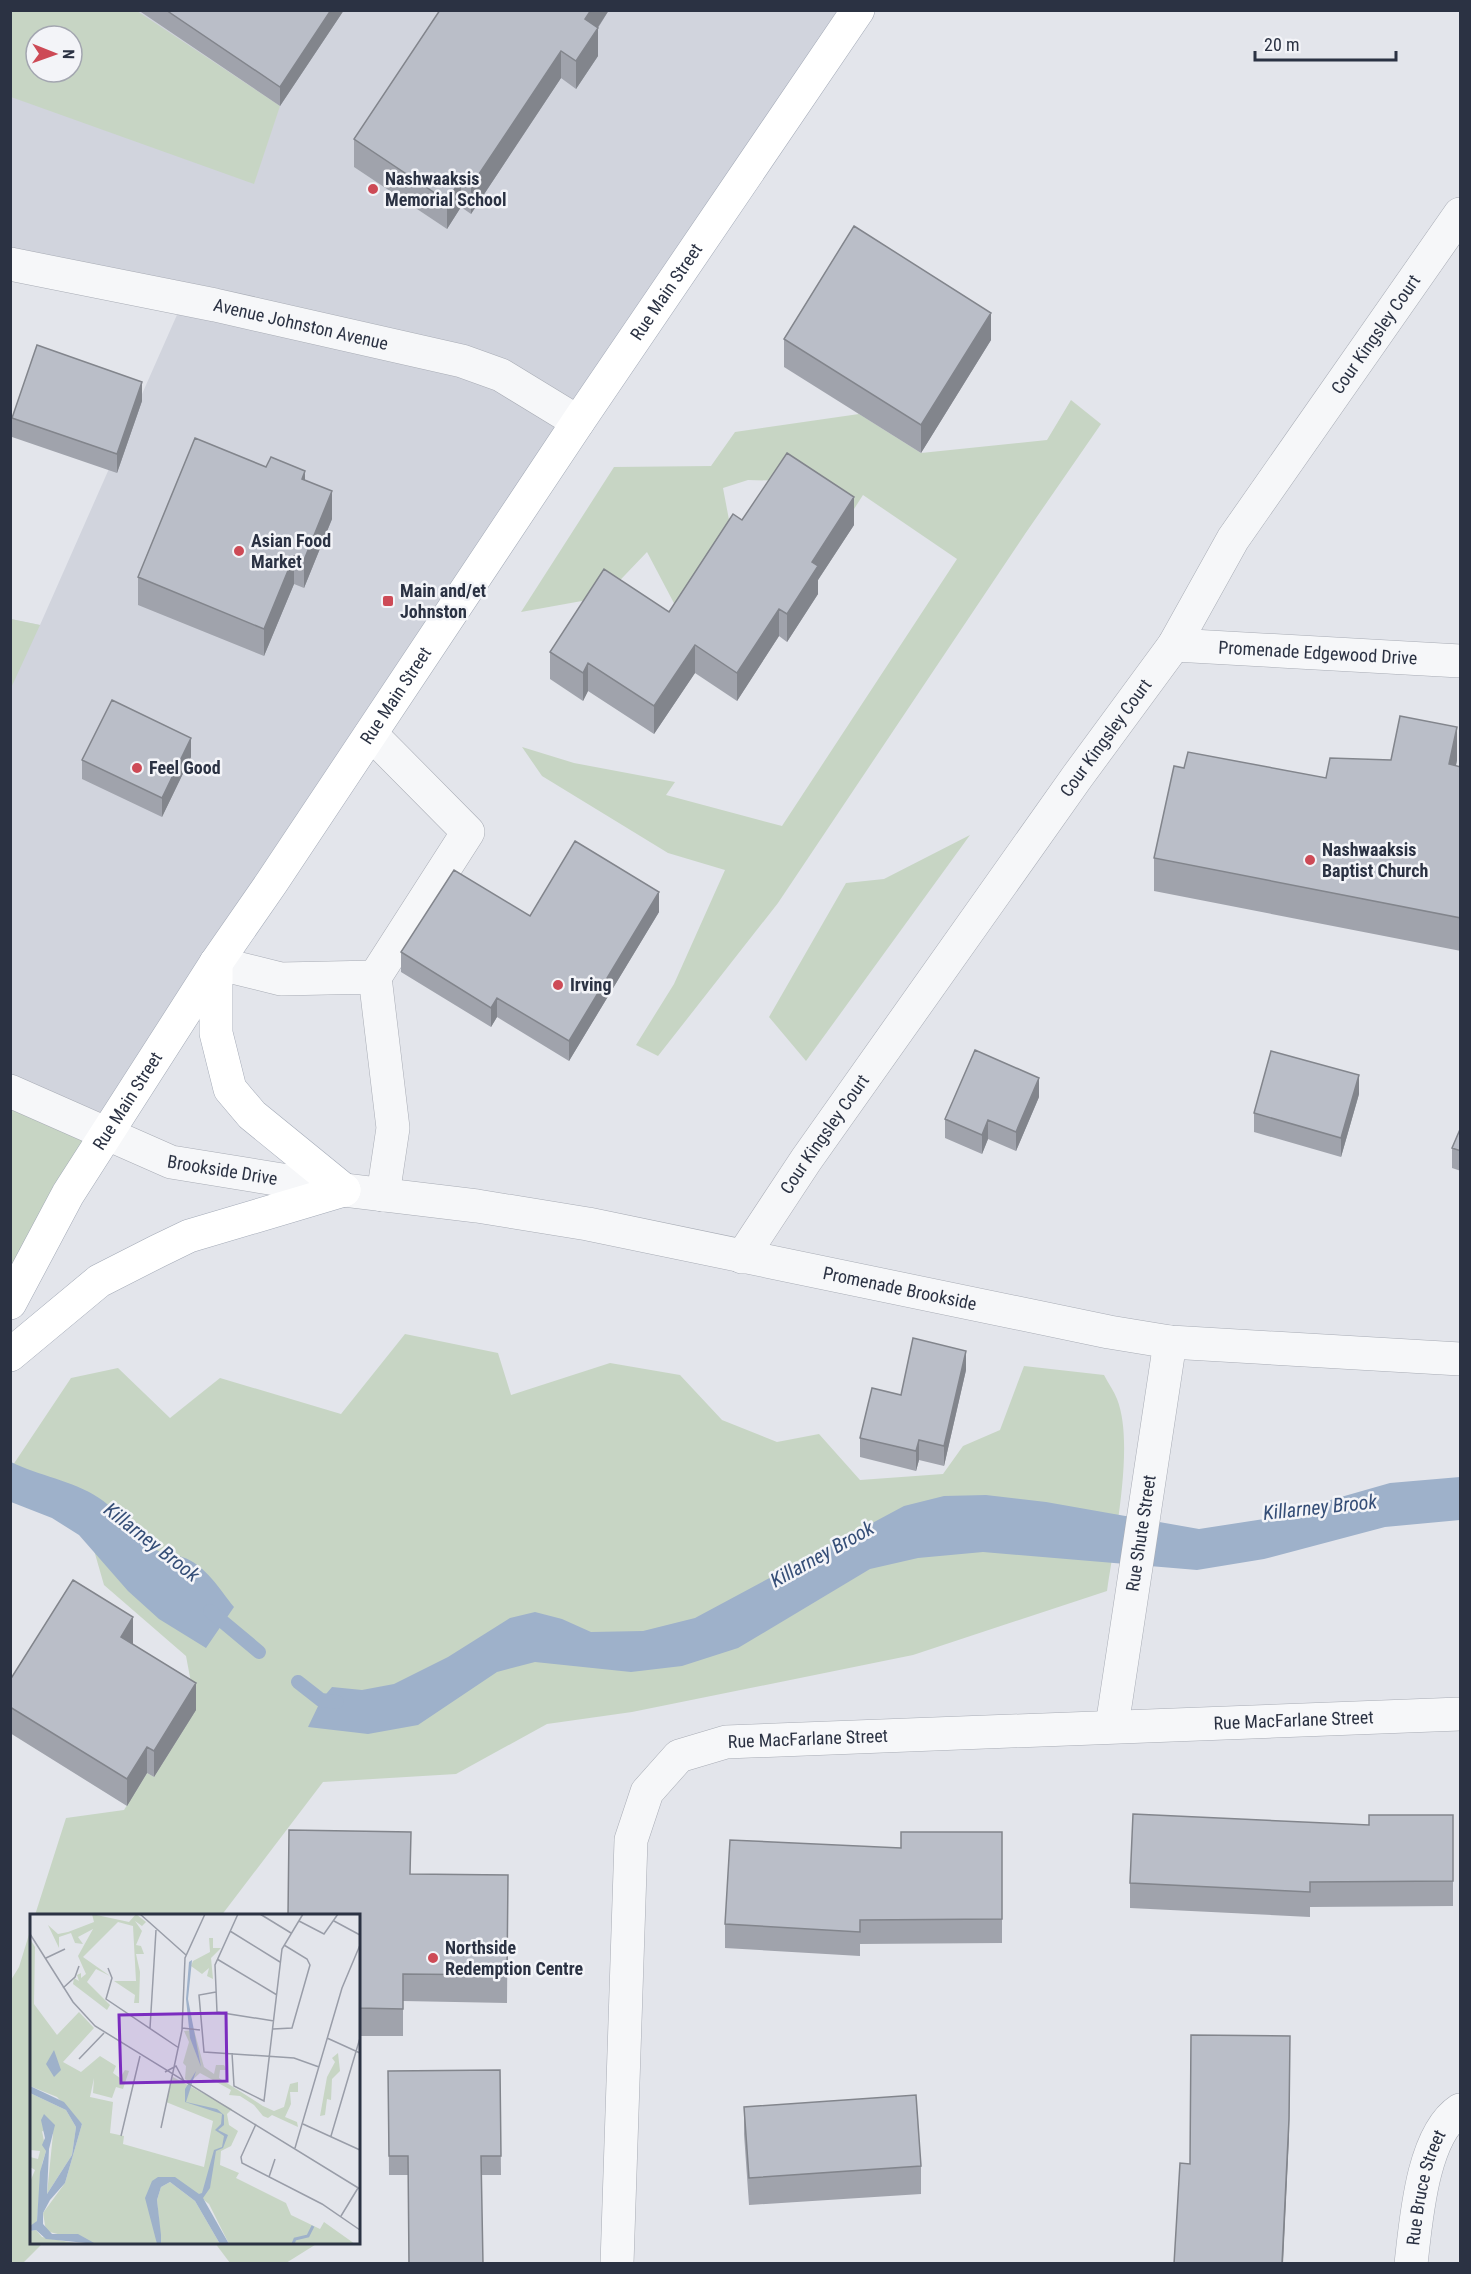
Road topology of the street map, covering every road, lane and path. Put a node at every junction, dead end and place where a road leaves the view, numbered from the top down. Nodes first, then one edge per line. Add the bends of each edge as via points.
1 (854, 12) edge
2 (1461, 214) edge
3 (10, 264) edge
4 (578, 422) junction
5 (1174, 645) junction
6 (1461, 661) edge
7 (371, 734) junction
8 (216, 963) junction
9 (375, 976) junction
10 (10, 1092) edge
11 (107, 1134) junction
12 (344, 1190) junction
13 (383, 1195) junction
14 (742, 1257) junction
15 (10, 1303) edge
16 (1170, 1341) junction
17 (10, 1356) edge
18 (1461, 1359) edge
19 (1461, 1714) edge
20 (1112, 1726) junction
21 (1456, 2113) edge
22 (617, 2264) edge
23 (1411, 2264) edge

1 - 4 main road, Rue Main Street
2 - 5 street, Cour Kingsley Court via 1233,539
3 - 4 street, Avenue Johnston Avenue via 462,361 501,375
4 - 7 main road, Rue Main Street
5 - 6 street, Promenade Edgewood Drive
5 - 14 street, Cour Kingsley Court via 806,1160
7 - 8 main road, Rue Main Street
7 - 9 street via 468,832
8 - 9 street via 281,979
8 - 11 main road, Rue Main Street
8 - 12 main road via 216,1033 230,1089 252,1115
9 - 13 street via 393,1128
10 - 11 street, Brookside Drive
11 - 12 street, Brookside Drive via 171,1162
11 - 15 main road, Rue Main Street via 68,1194
12 - 13 street, Promenade Brookside
12 - 17 main road via 189,1236 158,1251 99,1281
13 - 14 street, Promenade Brookside via 588,1224
14 - 16 street, Promenade Brookside
16 - 18 street, Promenade Brookside
16 - 20 street, Rue Shute Street
19 - 20 street, Rue MacFarlane Street
20 - 22 street, Rue MacFarlane Street via 726,1742 679,1756 647,1792 631,1840
21 - 23 street, Rue Bruce Street via 1430,2154

